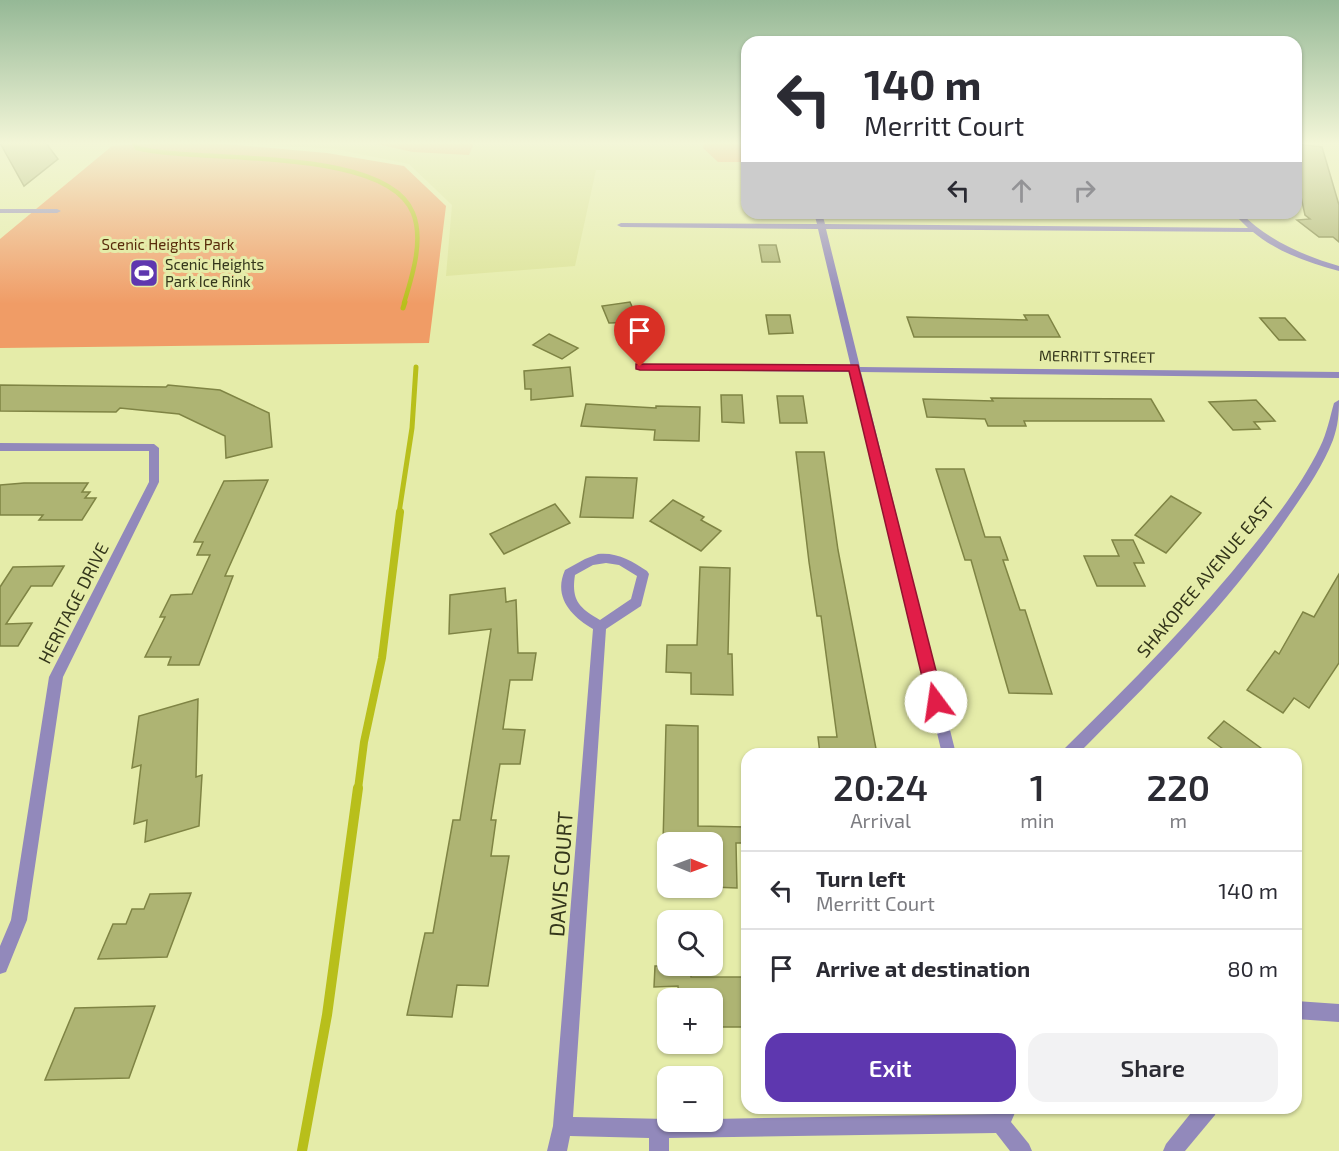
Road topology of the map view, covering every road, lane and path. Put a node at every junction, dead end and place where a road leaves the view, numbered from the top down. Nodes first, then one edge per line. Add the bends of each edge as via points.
1 (0, 211) edge
2 (57, 211) dead end
3 (819, 219) edge
4 (1242, 219) edge
5 (621, 225) dead end
6 (821, 228) junction
7 (1252, 230) junction
8 (1339, 269) edge
9 (640, 367) dead end
10 (854, 368) junction
11 (1339, 375) edge
12 (1339, 403) edge
13 (0, 447) edge
14 (600, 626) junction
15 (949, 748) edge
16 (1075, 748) edge
17 (0, 966) edge
18 (1302, 1010) edge
19 (1339, 1013) edge
20 (1203, 1114) edge
21 (1004, 1116) edge
22 (563, 1126) junction
23 (723, 1127) edge
24 (657, 1129) edge
25 (659, 1132) edge
26 (557, 1151) edge
27 (659, 1151) edge
28 (1022, 1151) edge
29 (1173, 1151) edge

1 - 2 street
3 - 6 street
4 - 7 street
5 - 6 street
6 - 7 street
6 - 10 street
7 - 8 street via 1282,249
9 - 10 street, MERRITT STREET
10 - 11 street, MERRITT STREET
10 - 15 street
12 - 16 street, SHAKOPEE AVENUE EAST via 1325,449 1277,525 1130,693
13 - 17 street, HERITAGE DRIVE via 154,448 154,482 56,677 20,920
14 - 14 street via 638,602 643,574 620,558 592,558 569,573 566,592 578,614
14 - 22 street, DAVIS COURT
18 - 19 street
20 - 29 street
21 - 23 street
21 - 28 street
22 - 24 street
22 - 26 street, DAVIS COURT
25 - 27 street

